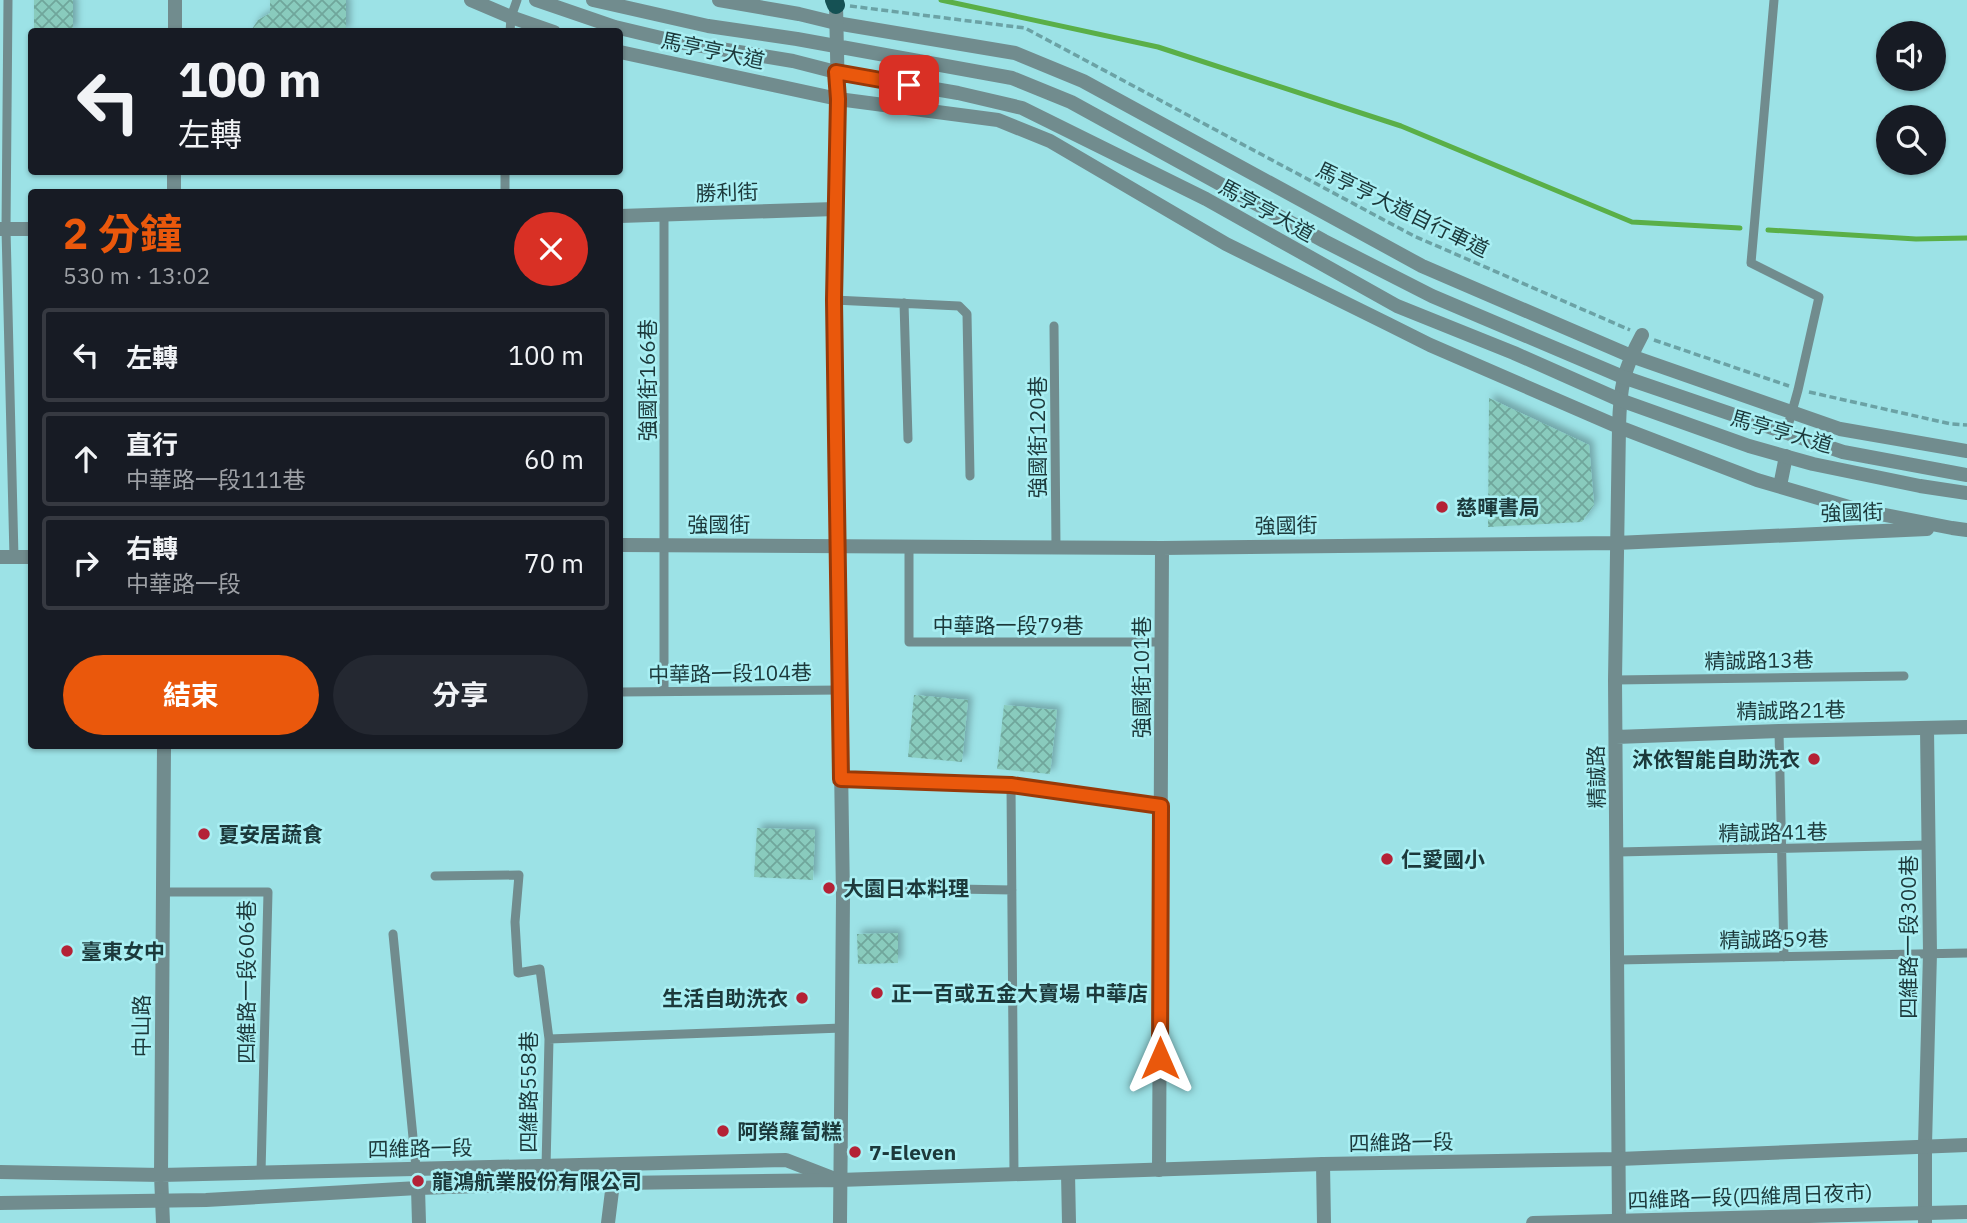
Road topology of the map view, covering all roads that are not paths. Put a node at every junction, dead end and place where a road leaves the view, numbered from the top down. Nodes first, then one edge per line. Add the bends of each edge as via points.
1 (8, 0) edge
2 (175, 0) edge
3 (471, 0) edge
4 (517, 0) edge
5 (536, 0) edge
6 (593, 0) edge
7 (719, 0) edge
8 (1774, 0) edge
9 (836, 2) edge
10 (836, 23) junction
11 (510, 24) edge
12 (175, 28) edge
13 (532, 28) edge
14 (619, 28) edge
15 (623, 29) edge
16 (837, 46) junction
17 (623, 53) edge
18 (836, 72) junction
19 (1083, 81) junction
20 (838, 99) junction
21 (1071, 102) junction
22 (1058, 125) junction
23 (1050, 141) junction
24 (835, 209) junction
25 (664, 215) junction
26 (623, 216) edge
27 (3, 229) edge
28 (28, 229) edge
29 (1422, 266) junction
30 (1413, 287) junction
31 (834, 300) junction
32 (904, 303) junction
33 (1397, 306) junction
34 (1388, 324) junction
35 (1054, 326) dead end
36 (1642, 335) road end
37 (1631, 356) junction
38 (1623, 377) junction
39 (1620, 400) junction
40 (1792, 411) junction
41 (1619, 427) junction
42 (1786, 433) junction
43 (908, 439) dead end
44 (1967, 451) edge
45 (1786, 456) junction
46 (1967, 475) edge
47 (970, 476) dead end
48 (1780, 486) junction
49 (1967, 493) edge
50 (1952, 528) junction
51 (1967, 530) edge
52 (1616, 542) junction
53 (623, 545) edge
54 (664, 545) junction
55 (838, 545) junction
56 (909, 546) junction
57 (1056, 547) junction
58 (1162, 548) junction
59 (7, 557) edge
60 (28, 557) edge
61 (1162, 642) junction
62 (1904, 676) dead end
63 (1615, 680) junction
64 (840, 690) junction
65 (664, 691) junction
66 (623, 692) edge
67 (1967, 727) edge
68 (1927, 729) junction
69 (1779, 731) junction
70 (1616, 737) junction
71 (164, 749) edge
72 (841, 779) junction
73 (1011, 785) junction
74 (1161, 806) junction
75 (1929, 845) junction
76 (1782, 849) junction
77 (1618, 852) junction
78 (435, 876) dead end
79 (901, 888) dead end
80 (1012, 890) junction
81 (163, 892) junction
82 (393, 934) dead end
83 (1930, 953) junction
84 (1967, 953) edge
85 (1784, 957) junction
86 (1618, 960) junction
87 (842, 1028) junction
88 (549, 1039) junction
89 (1925, 1145) junction
90 (1967, 1145) edge
91 (1619, 1159) junction
92 (1323, 1164) junction
93 (546, 1167) junction
94 (416, 1169) junction
95 (1160, 1170) junction
96 (0, 1172) edge
97 (1068, 1173) junction
98 (261, 1174) junction
99 (1014, 1174) junction
100 (161, 1175) junction
101 (838, 1180) junction
102 (612, 1183) junction
103 (418, 1188) junction
104 (162, 1200) junction
105 (0, 1203) edge
106 (1967, 1212) edge
107 (1925, 1218) edge
108 (1619, 1222) edge
109 (163, 1223) edge
110 (419, 1223) edge
111 (608, 1223) edge
112 (840, 1223) edge
113 (1069, 1223) edge
114 (1324, 1223) edge
115 (1533, 1223) edge

1 - 27 lane
2 - 12 street
3 - 11 street
4 - 11 lane
5 - 14 street, 馬亨亨大道
6 - 16 street, 馬亨亨大道 via 708,26
7 - 10 street, 馬亨亨大道
8 - 40 lane via 1751,263 1819,297
9 - 10 street
10 - 16 street
10 - 19 street, 馬亨亨大道 via 1015,53
11 - 13 street
15 - 18 street, 馬亨亨大道
16 - 18 street
16 - 21 street, 馬亨亨大道 via 1012,78
17 - 20 street, 馬亨亨大道
18 - 20 street
18 - 22 street, 馬亨亨大道 via 1022,108
19 - 21 street
19 - 29 street, 馬亨亨大道
20 - 23 street, 馬亨亨大道 via 998,120
20 - 24 street
21 - 30 street, 馬亨亨大道
22 - 23 street
22 - 33 street, 馬亨亨大道 via 1206,200
23 - 34 street, 馬亨亨大道 via 1226,244
24 - 25 street, 勝利街
24 - 31 street
25 - 26 street, 勝利街
25 - 54 lane, 強國街166巷
27 - 28 street
27 - 59 lane
29 - 30 street
29 - 37 street, 馬亨亨大道
30 - 38 street, 馬亨亨大道
31 - 32 lane
31 - 55 street
32 - 43 lane
32 - 47 lane via 959,306 967,314
33 - 34 street
33 - 39 street, 馬亨亨大道
34 - 41 street, 馬亨亨大道
35 - 57 lane, 強國街120巷
36 - 37 street, 精誠路
37 - 38 street, 精誠路
37 - 40 street, 馬亨亨大道
38 - 39 street, 精誠路
38 - 42 street, 馬亨亨大道
39 - 41 street, 精誠路
39 - 45 street, 馬亨亨大道
40 - 42 lane
40 - 44 street, 馬亨亨大道 via 1840,429
41 - 48 street, 馬亨亨大道
41 - 52 street, 精誠路
42 - 46 street, 馬亨亨大道 via 1843,452
45 - 48 street
45 - 49 street, 馬亨亨大道
48 - 50 street, 馬亨亨大道 via 1859,510
50 - 51 street, 馬亨亨大道
50 - 52 street, 強國街
52 - 58 street, 強國街
52 - 63 street, 精誠路
53 - 54 street, 強國街
54 - 55 street, 強國街
54 - 65 lane, 強國街166巷
55 - 56 street, 強國街
55 - 64 street
56 - 57 street, 強國街
56 - 61 lane, 中華路一段79巷 via 909,642
57 - 58 street, 強國街
58 - 61 street, 強國街101巷
59 - 60 street
61 - 74 street, 強國街101巷
62 - 63 lane, 精誠路13巷
63 - 70 street, 精誠路
64 - 65 lane, 中華路一段104巷
64 - 72 street
65 - 66 lane, 中華路一段104巷
67 - 68 street, 精誠路21巷
68 - 69 street, 精誠路21巷
68 - 75 street, 四維路一段300巷
69 - 70 street, 精誠路21巷
69 - 76 lane
70 - 77 street, 精誠路
71 - 81 street, 中山路
72 - 73 lane
72 - 87 street
73 - 74 lane
73 - 80 lane
74 - 95 street, 強國街101巷
75 - 76 lane, 精誠路41巷
75 - 83 street, 四維路一段300巷
76 - 77 lane, 精誠路41巷
76 - 85 lane
77 - 86 street, 精誠路
78 - 88 lane, 四維路558巷 via 519,875 515,922 518,973 540,970
79 - 80 lane
80 - 99 lane
81 - 98 lane, 四維路一段606巷 via 268,892
81 - 100 street, 中山路
82 - 94 lane
83 - 84 lane, 精誠路59巷
83 - 85 lane, 精誠路59巷
83 - 89 street, 四維路一段300巷
85 - 86 lane, 精誠路59巷
86 - 91 street, 精誠路
87 - 88 lane
87 - 101 street
88 - 93 lane, 四維路558巷
89 - 90 street, 四維路一段
89 - 91 street, 四維路一段
89 - 107 street, 四維路一段300巷
91 - 92 street, 四維路一段
91 - 108 street, 精誠路
92 - 95 street, 四維路一段
92 - 114 street
93 - 94 street, 四維路一段
93 - 101 street, 四維路一段 via 786,1160
94 - 98 street, 四維路一段
94 - 103 lane
95 - 97 street, 四維路一段
96 - 100 street, 四維路一段
97 - 99 street, 四維路一段
97 - 113 street
98 - 100 street, 四維路一段
99 - 101 street, 四維路一段
100 - 104 street, 中山路
101 - 102 street, 四維路一段
101 - 112 street
102 - 103 street, 四維路一段
102 - 111 street
103 - 104 street, 四維路一段
103 - 110 street
104 - 105 street, 四維路一段
104 - 109 street, 中山路
106 - 107 street, 四維路一段(四維周日夜市)
107 - 108 street, 四維路一段(四維周日夜市)
108 - 115 street, 四維路一段(四維周日夜市)

